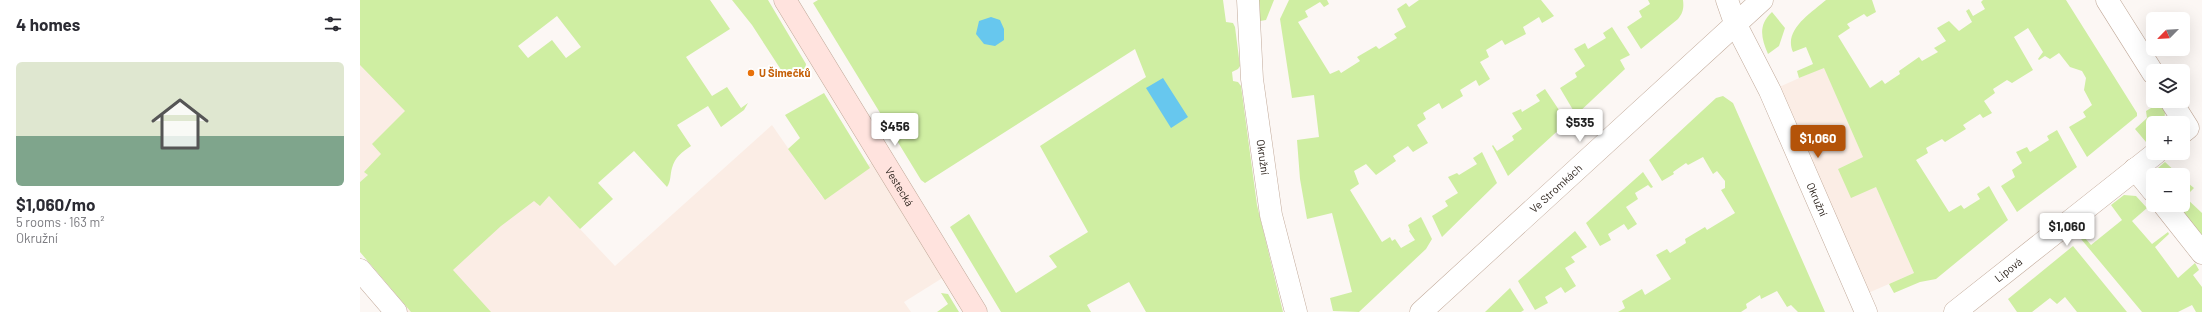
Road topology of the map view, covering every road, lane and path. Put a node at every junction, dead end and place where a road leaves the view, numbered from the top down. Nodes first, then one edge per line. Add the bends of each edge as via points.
1 (785, 0) edge
2 (1248, 0) edge
3 (1727, 0) edge
4 (1762, 0) edge
5 (2107, 0) edge
6 (1735, 23) junction
7 (2147, 64) edge
8 (2147, 160) edge
9 (2135, 169) junction
10 (2146, 182) edge
11 (2169, 212) edge
12 (2202, 254) edge
13 (360, 270) edge
14 (396, 312) edge
15 (976, 312) edge
16 (1296, 312) edge
17 (1421, 312) edge
18 (1866, 312) edge
19 (1955, 312) edge

1 - 15 street, Vestecká
2 - 16 street, Okružní via 1252,79 1270,207
3 - 6 street, Okružní
4 - 6 street, Ve Stromkách
5 - 7 street
6 - 17 street, Ve Stromkách
6 - 18 street, Okružní via 1770,91
8 - 9 street, Lipová
9 - 10 street
9 - 19 street, Lipová
11 - 12 street
13 - 14 street

